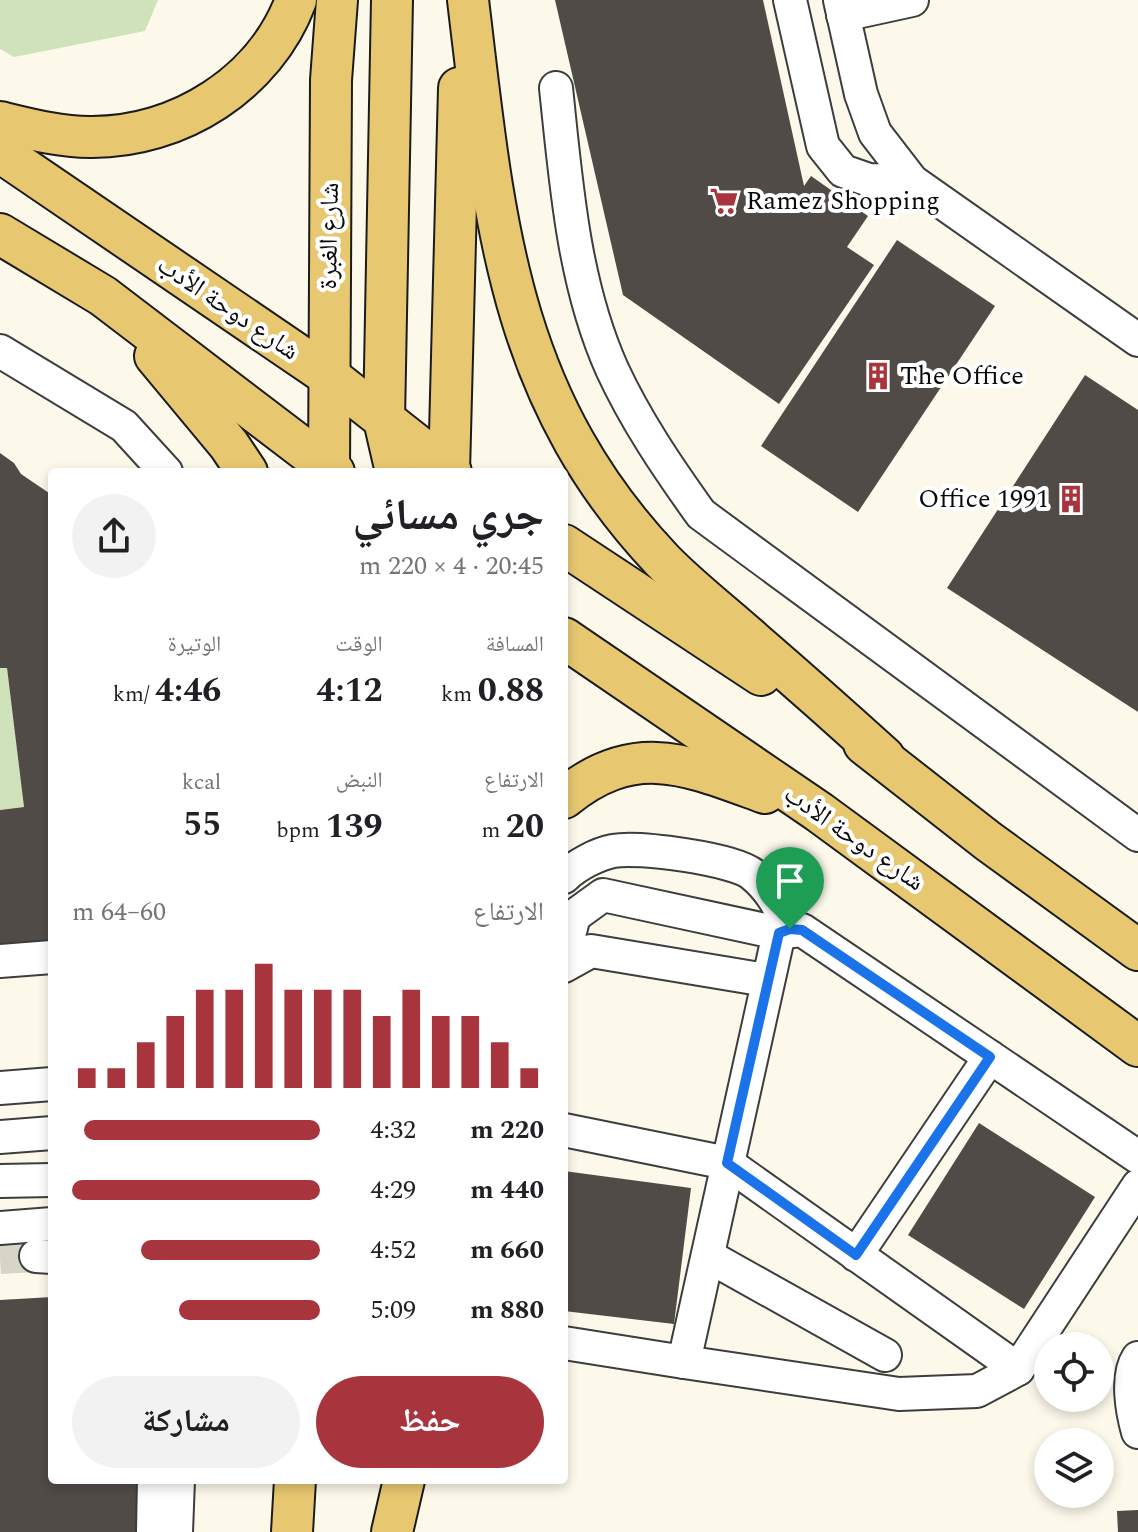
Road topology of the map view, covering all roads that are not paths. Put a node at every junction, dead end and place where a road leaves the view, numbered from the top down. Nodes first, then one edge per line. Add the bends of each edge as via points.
1 (296, 0) edge
2 (337, 0) edge
3 (392, 0) edge
4 (465, 0) edge
5 (790, 0) edge
6 (912, 0) edge
7 (841, 8) edge
8 (556, 88) dead end
9 (0, 122) edge
10 (0, 152) edge
11 (912, 181) junction
12 (0, 234) edge
13 (103, 296) junction
14 (1138, 340) edge
15 (0, 351) edge
16 (329, 376) junction
17 (384, 420) junction
18 (162, 468) edge
19 (244, 468) edge
20 (327, 468) edge
21 (331, 468) edge
22 (378, 468) edge
23 (395, 468) edge
24 (446, 468) edge
25 (450, 468) edge
26 (568, 548) edge
27 (568, 641) edge
28 (884, 757) junction
29 (568, 795) edge
30 (819, 812) junction
31 (1138, 835) edge
32 (568, 874) edge
33 (784, 931) junction
34 (568, 939) edge
35 (1138, 950) edge
36 (48, 957) edge
37 (0, 961) edge
38 (568, 964) edge
39 (766, 980) junction
40 (1138, 1046) edge
41 (990, 1057) junction
42 (48, 1084) edge
43 (0, 1088) edge
44 (568, 1131) edge
45 (48, 1133) edge
46 (0, 1137) edge
47 (1138, 1157) edge
48 (727, 1163) junction
49 (48, 1180) edge
50 (0, 1181) edge
51 (1138, 1186) edge
52 (48, 1224) edge
53 (0, 1228) edge
54 (856, 1255) junction
55 (708, 1256) junction
56 (568, 1344) edge
57 (885, 1355) dead end
58 (1138, 1358) edge
59 (684, 1362) junction
60 (1018, 1369) junction
61 (1138, 1432) edge
62 (154, 1484) edge
63 (178, 1484) edge
64 (295, 1484) edge
65 (378, 1484) edge
66 (391, 1484) edge
67 (403, 1484) edge
68 (153, 1532) edge
69 (176, 1532) edge
70 (292, 1532) edge
71 (379, 1532) edge
72 (385, 1532) edge
73 (392, 1532) edge

1 - 9 main road via 278,38 251,73 206,107 176,120 131,133 90,137
2 - 16 main road, شارع الغبرة via 331,80
3 - 17 main road
4 - 25 main road
4 - 28 main road via 492,203 507,271 547,392 577,451 663,562
5 - 11 street via 823,146 843,171 869,180
6 - 7 street
7 - 11 street via 875,133
8 - 31 street via 580,271 612,368 662,460 701,514
10 - 16 main road, شارع دوحة الأدب
11 - 14 street
12 - 13 main road
13 - 19 main road
13 - 20 main road
15 - 18 street via 124,426
16 - 17 main road, شارع دوحة الأدب
16 - 21 main road, شارع الغبرة
16 - 22 main road via 368,438
17 - 23 main road
17 - 24 main road, شارع دوحة الأدب
26 - 28 main road
27 - 30 main road, شارع دوحة الأدب
28 - 35 main road
29 - 30 main road via 589,777 649,760 686,764
30 - 40 main road, شارع دوحة الأدب
32 - 33 street via 613,851 674,853 723,864 749,872 775,896
33 - 34 street via 603,895 574,916
33 - 39 street
33 - 41 street via 802,930
36 - 37 street
38 - 39 street via 591,951
39 - 48 street
41 - 47 street
41 - 54 street
42 - 43 street
44 - 48 street
45 - 46 street
48 - 54 street
48 - 55 street
49 - 50 street
51 - 60 street
52 - 53 street
54 - 60 street
55 - 57 street
55 - 59 street
56 - 59 street
58 - 61 street via 1133,1366 1133,1415
59 - 60 street via 899,1394 977,1391
62 - 68 street
63 - 69 street
64 - 70 main road
65 - 71 main road
66 - 72 main road
67 - 73 main road

